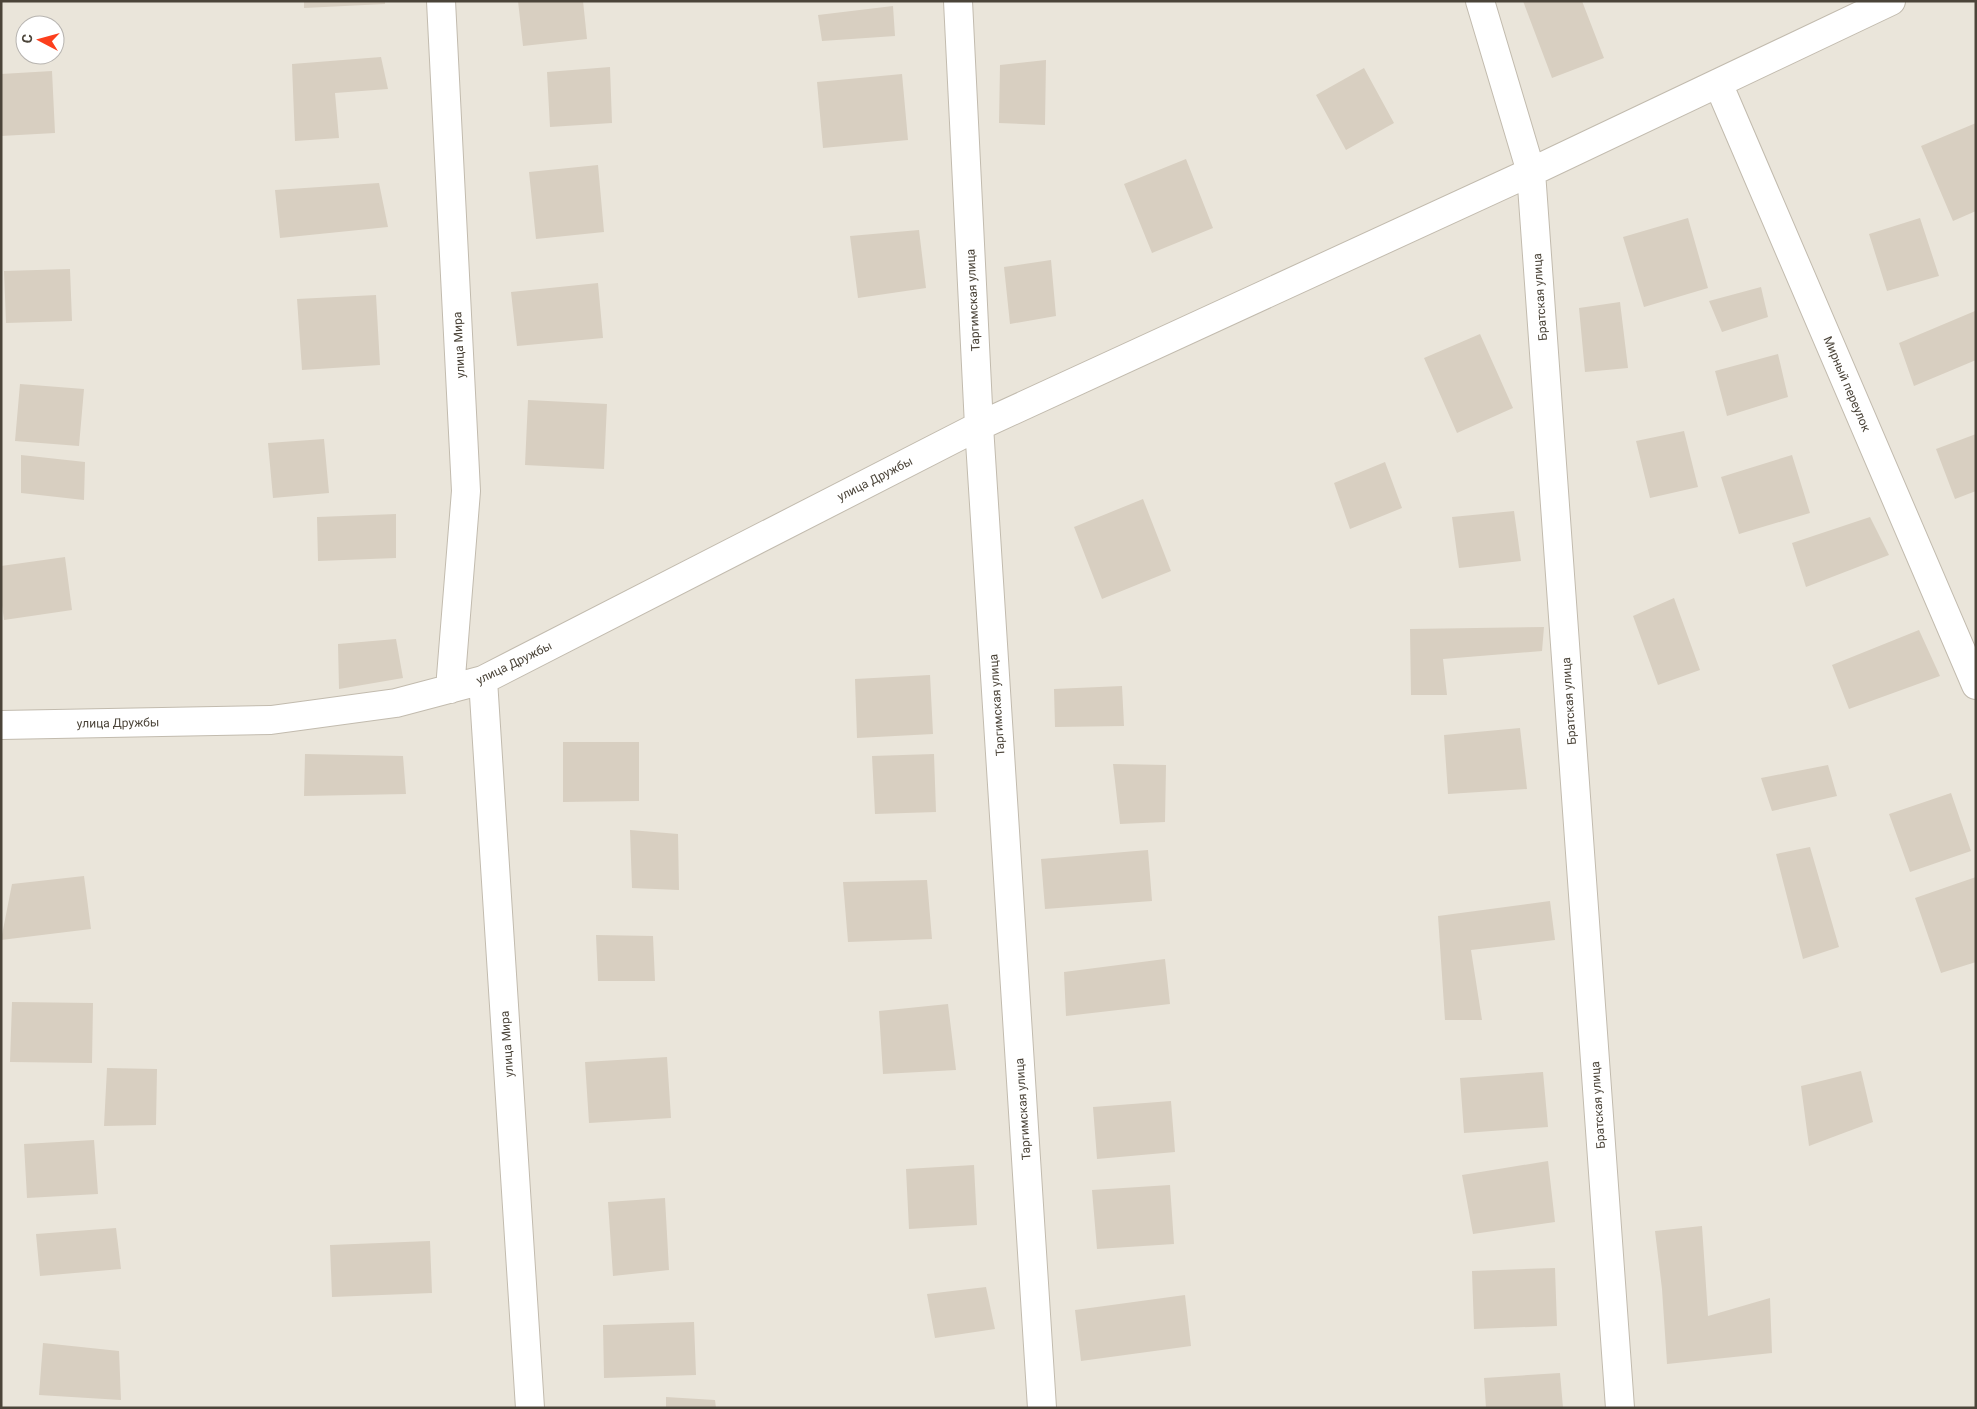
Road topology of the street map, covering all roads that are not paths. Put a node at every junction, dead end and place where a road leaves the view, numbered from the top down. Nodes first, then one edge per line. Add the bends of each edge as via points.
1 (441, 1) edge
2 (958, 1) edge
3 (1480, 1) edge
4 (1891, 1) edge
5 (1718, 83) junction
6 (1531, 172) junction
7 (979, 426) junction
8 (483, 680) junction
9 (1976, 685) edge
10 (450, 688) junction
11 (1, 725) edge
12 (530, 1408) edge
13 (1042, 1408) edge
14 (1620, 1408) edge

1 - 10 street, улица Мира via 466,491
2 - 7 street, Таргимская улица
3 - 6 street, Братская улица
4 - 5 street, улица Дружбы
5 - 6 street, улица Дружбы
5 - 9 street, Мирный переулок
6 - 7 street, улица Дружбы
6 - 14 street, Братская улица
7 - 8 street, улица Дружбы
7 - 13 street, Таргимская улица
8 - 10 street, улица Дружбы
8 - 12 street, улица Мира
10 - 11 street, улица Дружбы via 396,703 271,720

